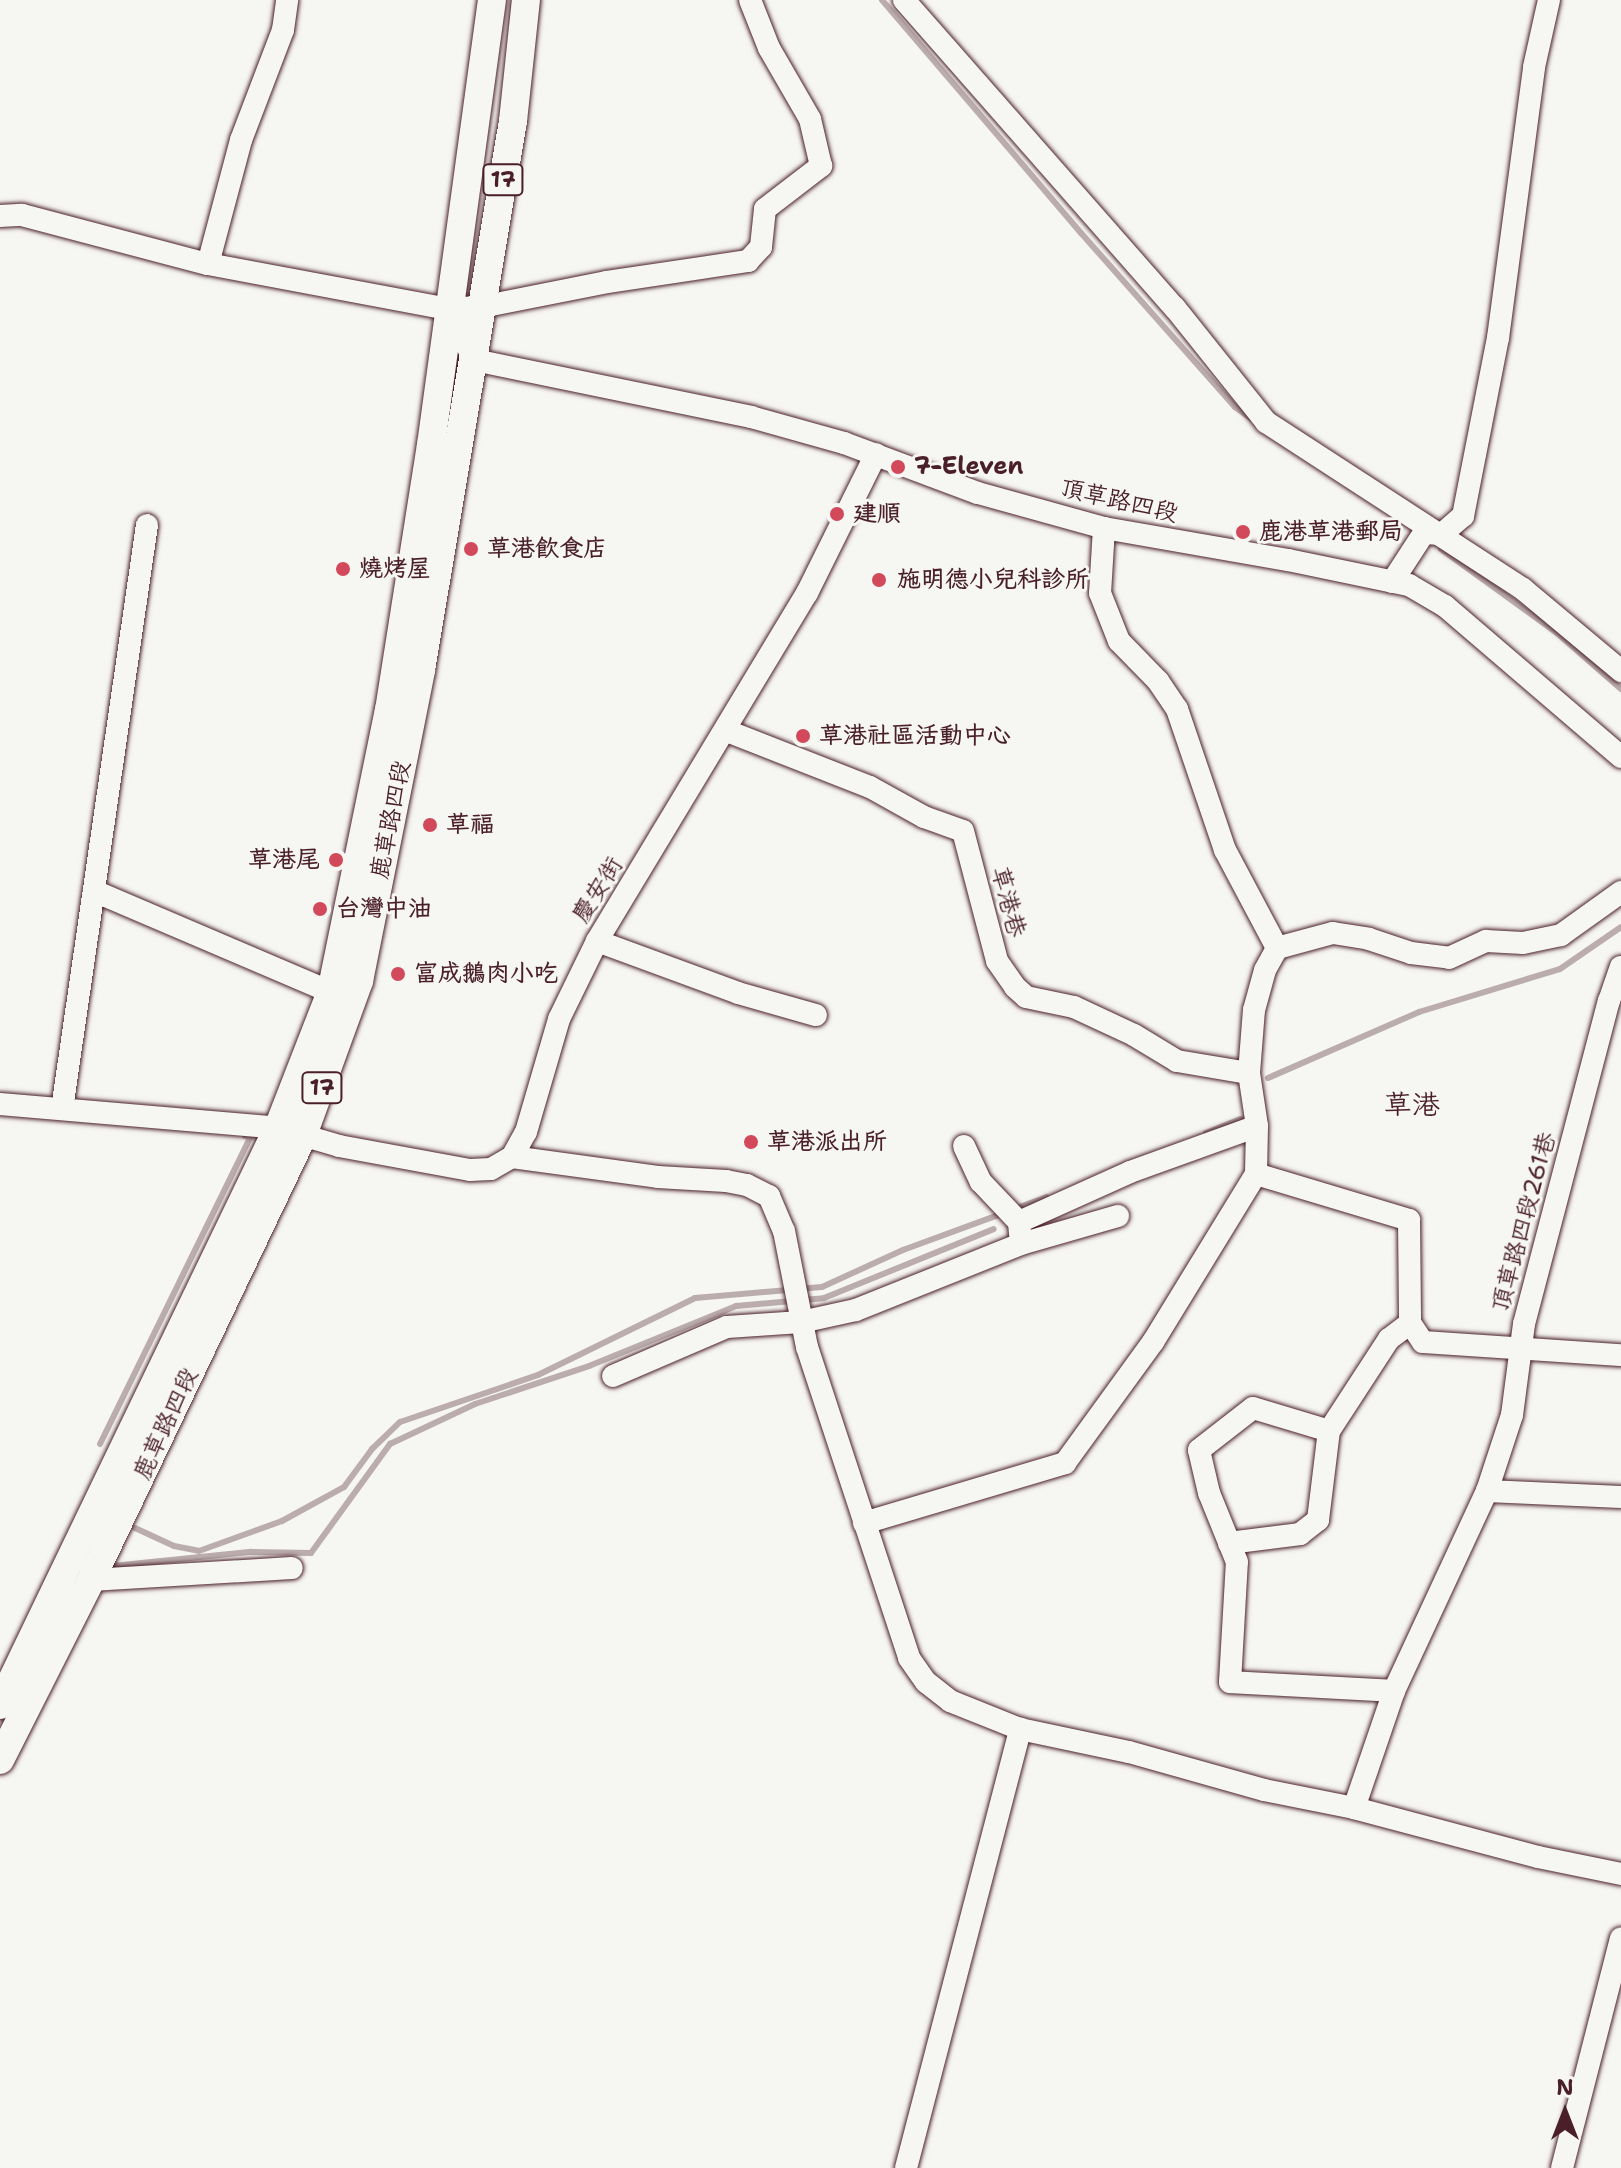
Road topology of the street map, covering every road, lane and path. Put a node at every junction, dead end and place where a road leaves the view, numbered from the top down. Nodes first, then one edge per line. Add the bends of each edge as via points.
1 (287, 0) edge
2 (492, 0) edge
3 (526, 0) edge
4 (750, 0) edge
5 (1549, 0) edge
6 (910, 4) edge
7 (0, 216) edge
8 (208, 264) junction
9 (481, 307) junction
10 (449, 309) junction
11 (474, 360) junction
12 (876, 454) junction
13 (147, 525) dead end
14 (1104, 528) junction
15 (1442, 534) junction
16 (1392, 582) junction
17 (1621, 671) edge
18 (727, 731) junction
19 (1621, 757) edge
20 (94, 891) junction
21 (1621, 892) edge
22 (597, 941) junction
23 (1277, 948) junction
24 (1621, 967) edge
25 (331, 992) junction
26 (816, 1015) dead end
27 (1249, 1073) junction
28 (0, 1104) edge
29 (62, 1109) junction
30 (1257, 1126) junction
31 (291, 1132) junction
32 (964, 1146) dead end
33 (512, 1157) junction
34 (1256, 1174) junction
35 (1118, 1216) dead end
36 (1020, 1233) junction
37 (799, 1316) junction
38 (1410, 1323) junction
39 (1520, 1350) junction
40 (1621, 1355) edge
41 (613, 1376) dead end
42 (1329, 1431) junction
43 (1487, 1491) junction
44 (1621, 1497) edge
45 (864, 1523) junction
46 (1229, 1543) junction
47 (292, 1568) dead end
48 (91, 1580) junction
49 (1394, 1691) junction
50 (0, 1705) edge
51 (1020, 1729) junction
52 (0, 1760) edge
53 (1354, 1808) junction
54 (1621, 1874) edge
55 (1621, 1938) edge
56 (906, 2168) edge
57 (1562, 2168) edge

1 - 8 street via 283,30 241,140
2 - 10 main road, 鹿草路四段 / 17
3 - 9 main road, 鹿草路四段 / 17 via 513,121
4 - 9 street via 769,48 810,119 821,166 765,209 761,247 748,261
5 - 15 street via 1534,67 1481,438 1463,516
6 - 15 street via 1175,308 1266,422
7 - 8 street via 22,215
8 - 10 street
9 - 10 street
9 - 11 main road, 鹿草路四段 / 17
10 - 11 street
10 - 25 main road, 鹿草路四段 / 17 via 389,710
11 - 12 street, 頂草路四段 via 751,417
11 - 31 main road, 鹿草路四段 / 17 via 421,670 359,981
12 - 14 street, 頂草路四段 via 978,493
12 - 18 street, 慶安街 via 807,593
13 - 20 street
14 - 16 street, 頂草路四段
14 - 23 street via 1100,593 1119,641 1177,709 1225,850
15 - 16 street via 1424,533
15 - 17 street via 1523,589
16 - 19 street, 頂草路四段 via 1409,585 1445,606
18 - 22 street, 慶安街
18 - 27 street, 草港巷 via 870,787 924,817 963,831 997,961 1026,997 1074,1007 1177,1061
20 - 25 street
20 - 29 street
21 - 23 street via 1561,935 1523,943 1486,941 1449,958 1333,933
22 - 26 street via 738,993
22 - 33 street, 慶安街 via 559,1019 526,1132
23 - 27 street via 1254,1010
24 - 39 street, 頂草路四段261巷
25 - 31 main road, 鹿草路四段 / 17
27 - 30 street
28 - 29 street
29 - 31 street
30 - 34 street
30 - 36 street via 1130,1172
31 - 33 street via 470,1170 491,1169
31 - 48 main road, 鹿草路四段 / 17
31 - 50 main road, 鹿草路四段 / 17
32 - 36 street via 981,1182
33 - 37 street via 747,1185 769,1196 784,1231
34 - 38 street via 1409,1220
34 - 45 street via 1153,1342 1065,1463
35 - 36 street
36 - 37 street via 856,1310
37 - 41 street via 727,1327
37 - 45 street
38 - 39 street via 1423,1342
38 - 42 street via 1389,1339
39 - 40 street
39 - 43 street, 頂草路四段261巷 via 1512,1415
42 - 46 street via 1318,1520 1300,1534
42 - 46 street via 1253,1408 1199,1450
43 - 44 street
43 - 49 street, 頂草路四段261巷
45 - 51 street via 909,1658 926,1682 950,1701
46 - 49 street via 1237,1562 1230,1682
47 - 48 street
48 - 52 main road, 鹿草路四段 / 17
49 - 53 street, 頂草路四段261巷
51 - 53 street
51 - 56 street
53 - 54 street
55 - 57 street

